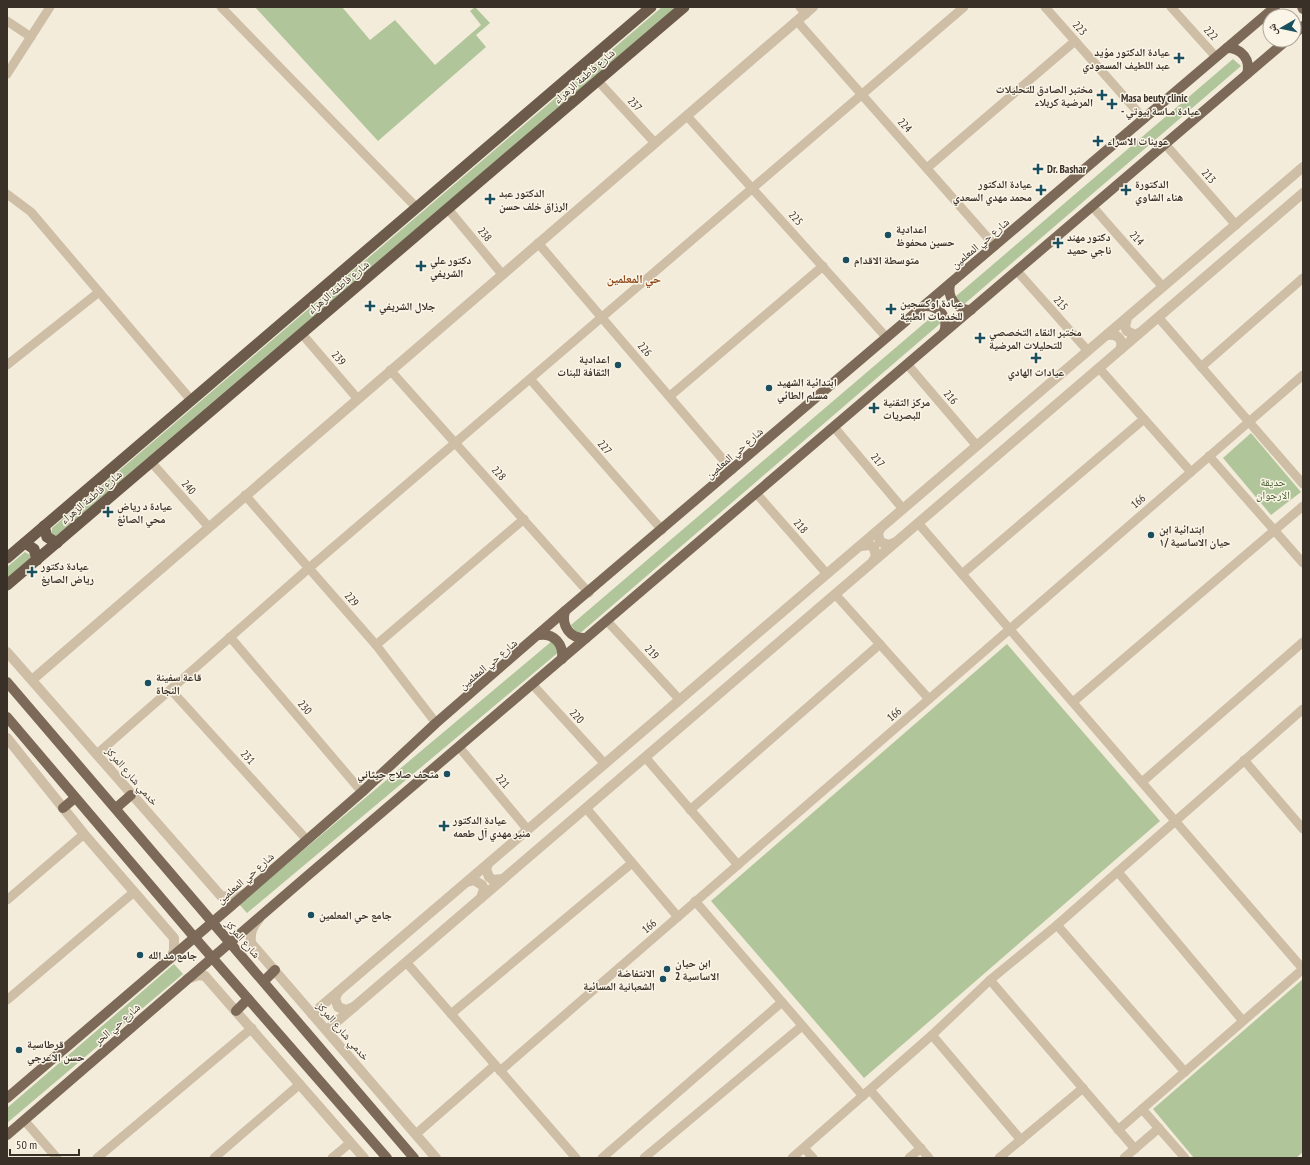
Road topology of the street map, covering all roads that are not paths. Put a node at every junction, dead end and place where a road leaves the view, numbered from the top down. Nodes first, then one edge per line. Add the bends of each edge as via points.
1 (50, 7) edge
2 (221, 7) edge
3 (651, 7) edge
4 (684, 7) edge
5 (964, 7) edge
6 (1045, 7) edge
7 (1171, 7) edge
8 (1275, 7) edge
9 (806, 9) edge
10 (7, 21) edge
11 (797, 21) junction
12 (31, 37) junction
13 (1075, 40) junction
14 (1227, 48) junction
15 (1278, 48) edge
16 (1216, 57) junction
17 (7, 74) edge
18 (1247, 74) junction
19 (598, 81) junction
20 (862, 94) junction
21 (687, 116) junction
22 (1144, 119) junction
23 (655, 143) junction
24 (1165, 144) junction
25 (1303, 167) edge
26 (927, 168) junction
27 (753, 188) junction
28 (1303, 192) edge
29 (7, 194) edge
30 (1092, 206) junction
31 (416, 207) junction
32 (448, 209) junction
33 (1236, 225) junction
34 (538, 243) junction
35 (995, 246) junction
36 (823, 266) junction
37 (1016, 271) junction
38 (502, 274) junction
39 (1303, 278) edge
40 (950, 284) junction
41 (1163, 287) junction
42 (99, 292) junction
43 (925, 306) junction
44 (971, 310) junction
45 (602, 317) junction
46 (1158, 317) junction
47 (1126, 318) junction
48 (944, 332) junction
49 (1139, 333) junction
50 (302, 334) junction
51 (1107, 335) junction
52 (888, 338) junction
53 (1120, 350) junction
54 (1088, 351) junction
55 (907, 364) junction
56 (7, 365) edge
57 (1201, 367) junction
58 (1098, 368) junction
59 (390, 370) junction
60 (1303, 375) edge
61 (530, 379) junction
62 (670, 396) junction
63 (357, 398) junction
64 (191, 400) junction
65 (1144, 419) junction
66 (1249, 422) junction
67 (834, 427) junction
68 (455, 443) junction
69 (977, 446) junction
70 (1209, 456) junction
71 (151, 462) junction
72 (732, 470) junction
73 (1191, 472) junction
74 (1303, 484) edge
75 (756, 493) junction
76 (245, 494) junction
77 (1303, 506) edge
78 (903, 510) junction
79 (524, 519) junction
80 (918, 523) junction
81 (44, 526) junction
82 (208, 526) junction
83 (880, 529) junction
84 (662, 530) junction
85 (1274, 530) junction
86 (25, 542) junction
87 (57, 543) junction
88 (894, 543) junction
89 (861, 546) junction
90 (7, 558) edge
91 (37, 560) junction
92 (873, 561) junction
93 (1303, 562) edge
94 (309, 568) junction
95 (827, 574) junction
96 (962, 574) junction
97 (7, 585) edge
98 (589, 592) junction
99 (835, 594) junction
100 (565, 612) junction
101 (607, 621) junction
102 (1009, 629) junction
103 (540, 635) junction
104 (230, 637) junction
105 (586, 638) junction
106 (1303, 642) edge
107 (880, 644) junction
108 (376, 645) junction
109 (7, 652) edge
110 (562, 659) junction
111 (32, 680) junction
112 (7, 682) edge
113 (532, 684) junction
114 (171, 690) junction
115 (929, 699) junction
116 (680, 700) junction
117 (1073, 702) junction
118 (1303, 709) edge
119 (7, 717) edge
120 (436, 723) junction
121 (7, 738) edge
122 (459, 747) junction
123 (97, 754) junction
124 (645, 757) junction
125 (1244, 760) junction
126 (605, 764) junction
127 (1142, 782) junction
128 (362, 792) junction
129 (131, 795) junction
130 (75, 798) junction
131 (63, 808) junction
132 (116, 808) junction
133 (586, 808) junction
134 (690, 810) junction
135 (1175, 821) junction
136 (1302, 825) edge
137 (528, 830) junction
138 (84, 834) junction
139 (307, 840) junction
140 (632, 863) junction
141 (488, 864) junction
142 (738, 865) junction
143 (1118, 872) junction
144 (502, 879) junction
145 (467, 882) junction
146 (134, 892) junction
147 (246, 893) junction
148 (481, 898) junction
149 (7, 900) edge
150 (695, 902) junction
151 (261, 916) junction
152 (678, 917) junction
153 (213, 922) junction
154 (1057, 925) junction
155 (194, 938) junction
156 (231, 942) junction
157 (212, 958) junction
158 (170, 959) junction
159 (406, 962) junction
160 (275, 970) junction
161 (187, 979) junction
162 (990, 980) junction
163 (264, 981) junction
164 (338, 992) junction
165 (248, 999) junction
166 (7, 1000) edge
167 (782, 1002) junction
168 (354, 1007) junction
169 (236, 1011) junction
170 (312, 1014) junction
171 (451, 1014) junction
172 (1243, 1021) junction
173 (802, 1026) junction
174 (252, 1028) junction
175 (326, 1030) junction
176 (932, 1035) junction
177 (498, 1068) junction
178 (1185, 1072) junction
179 (300, 1084) junction
180 (1083, 1088) junction
181 (867, 1093) junction
182 (7, 1098) edge
183 (1142, 1109) junction
184 (24, 1120) junction
185 (1159, 1128) junction
186 (1118, 1130) junction
187 (416, 1134) junction
188 (7, 1135) edge
189 (1021, 1140) junction
190 (350, 1143) junction
191 (804, 1148) junction
192 (921, 1148) junction
193 (1135, 1149) junction
194 (57, 1158) edge
195 (97, 1158) edge
196 (214, 1158) edge
197 (332, 1158) edge
198 (364, 1158) edge
199 (387, 1158) edge
200 (414, 1158) edge
201 (436, 1158) edge
202 (576, 1158) edge
203 (602, 1158) edge
204 (644, 1158) edge
205 (792, 1158) edge
206 (813, 1158) edge
207 (910, 1158) edge
208 (929, 1158) edge
209 (999, 1158) edge
210 (1124, 1158) edge
211 (1185, 1158) edge

1 - 12 street
2 - 31 street
3 - 31 highway, شارع فاطمة الزهراء
4 - 19 highway, شارع فاطمة الزهراء
5 - 20 street
6 - 13 street, 223
7 - 16 street, 222
8 - 14 main road, شارع حي المعلمين
9 - 11 street
10 - 12 street
11 - 20 street, 224
11 - 21 street
12 - 17 street
13 - 22 street, 223
13 - 26 street
14 - 16 main road, شارع حي المعلمين
14 - 18 main road via 1235,49 1245,57
15 - 18 main road
16 - 22 main road, شارع حي المعلمين
18 - 24 main road
19 - 23 street, 237
19 - 32 highway, شارع فاطمة الزهراء
20 - 26 street, 224
20 - 27 street
21 - 23 street
21 - 27 street, 225
22 - 35 main road, شارع حي المعلمين
23 - 34 street
24 - 30 main road
24 - 33 street, 213
25 - 33 street
26 - 35 street, 224
27 - 36 street, 225
27 - 45 street
28 - 46 street
29 - 42 street via 31,212
30 - 37 main road
30 - 41 street, 214
31 - 64 highway, شارع فاطمة الزهراء
32 - 38 street, 238
32 - 50 highway, شارع فاطمة الزهراء
33 - 41 street
34 - 38 street
34 - 45 street, 226
35 - 40 main road, شارع حي المعلمين
36 - 52 street, 225
36 - 62 street
37 - 44 main road
37 - 54 street, 215
38 - 59 street
39 - 57 street
40 - 43 main road, شارع حي المعلمين
40 - 44 main road via 954,302
41 - 47 street
42 - 56 street
42 - 64 street
43 - 48 main road via 933,307 943,315 946,324
43 - 52 main road, شارع حي المعلمين
44 - 48 main road
45 - 61 street
45 - 62 street, 226
46 - 49 street
46 - 57 street
47 - 49 street via 1127,332 1135,335
47 - 51 street
48 - 55 main road
49 - 53 street
50 - 63 street, 239
50 - 71 highway, شارع فاطمة الزهراء
51 - 53 street via 1116,334 1119,337
51 - 54 street
52 - 72 main road, شارع حي المعلمين
53 - 58 street
54 - 69 street
55 - 67 main road
55 - 69 street, 216
57 - 66 street
58 - 65 street
58 - 80 street
59 - 63 street
59 - 68 street, 228
60 - 66 street, 166
61 - 68 street
61 - 84 street, 227
62 - 72 street, 226
63 - 76 street
64 - 81 highway, شارع فاطمة الزهراء
65 - 73 street
65 - 96 street
66 - 70 street, 166
66 - 74 street
67 - 75 main road
67 - 78 street, 217
68 - 79 street, 228
68 - 94 street
69 - 78 street
70 - 73 street, 166
70 - 85 street
71 - 82 street, 240
71 - 87 highway, شارع فاطمة الزهراء
72 - 84 main road, شارع حي المعلمين
73 - 102 street, 166
75 - 95 street, 218
75 - 101 main road
76 - 82 street
76 - 94 street, 229
77 - 85 street
78 - 83 street
79 - 98 street, 228
79 - 108 street
80 - 88 street
80 - 96 street
81 - 86 highway, شارع فاطمة الزهراء
81 - 87 highway via 47,537
82 - 111 street
83 - 88 street via 880,542 888,545
83 - 89 street
84 - 98 main road, شارع حي المعلمين
85 - 93 street
85 - 117 street
86 - 90 highway, شارع فاطمة الزهراء
86 - 91 highway via 34,549
87 - 91 highway, شارع فاطمة الزهراء
88 - 92 street
89 - 92 street via 870,545 874,548 876,556
89 - 95 street
91 - 97 highway, شارع فاطمة الزهراء
92 - 99 street
94 - 104 street
94 - 108 street, 229
95 - 116 street
96 - 102 street
98 - 100 main road, شارع حي المعلمين
99 - 107 street
99 - 124 street
100 - 103 main road, شارع حي المعلمين
100 - 105 main road via 564,624 568,631 574,636
101 - 105 main road
101 - 116 street, 219
102 - 115 street, 166
102 - 117 street
103 - 110 main road via 552,636 559,642
103 - 120 main road, شارع حي المعلمين
104 - 114 street
104 - 128 street, 230
105 - 110 main road
106 - 127 street
107 - 115 street
107 - 134 street
108 - 120 street, 229
109 - 111 street, خدمي شارع المركز
110 - 113 main road
111 - 123 street, خدمي شارع المركز
112 - 132 main road, شارع المركز
113 - 122 main road
113 - 126 street, 220
114 - 123 street
114 - 139 street, 231
115 - 142 street, 166
116 - 126 street
117 - 127 street
118 - 125 street
119 - 130 main road
120 - 128 main road, شارع حي المعلمين
121 - 131 street
122 - 137 street, 221
122 - 151 main road
123 - 129 street, خدمي شارع المركز
124 - 133 street
124 - 134 street
125 - 135 street
125 - 136 street
126 - 137 street
127 - 135 street
128 - 139 main road, شارع حي المعلمين
129 - 132 main road
129 - 147 street, خدمي شارع المركز via 222,896 237,898
130 - 131 main road
130 - 155 main road
131 - 138 street
132 - 153 main road, شارع المركز
133 - 140 street
133 - 144 street
134 - 142 street
135 - 143 street
135 - 172 street via 1303,969
137 - 141 street
138 - 146 street
138 - 149 street
139 - 147 main road, شارع حي المعلمين
140 - 152 street
140 - 171 street
141 - 144 street via 486,869 489,878
141 - 145 street
142 - 150 street, 166
143 - 154 street
143 - 172 street
144 - 148 street
145 - 148 street via 474,880 482,885 484,889
145 - 164 street
146 - 158 street via 174,938 174,951
146 - 166 street
147 - 153 main road, شارع حي المعلمين
148 - 159 street
150 - 152 street, 166
150 - 167 street
151 - 156 main road, شارع حي الحر
151 - 160 street, خدمي شارع المركز via 253,926 251,943
152 - 177 street, 166
153 - 155 main road, شارع حي الحر
153 - 156 main road, شارع المركز
154 - 162 street
154 - 178 street
155 - 157 main road
155 - 158 main road, شارع حي الحر
156 - 157 main road, شارع حي الحر
156 - 163 main road, شارع المركز
157 - 161 main road, شارع حي الحر
157 - 165 main road
158 - 182 main road, شارع حي الحر
159 - 168 street
159 - 171 street
160 - 163 main road
160 - 170 street, خدمي شارع المركز
161 - 169 street via 205,976
161 - 184 main road, شارع حي الحر
162 - 176 street
162 - 180 street
163 - 200 main road, شارع المركز
164 - 168 street via 335,998 338,1007 346,1010
164 - 170 street
165 - 169 main road
165 - 199 main road
167 - 173 street
167 - 203 street
168 - 175 street
169 - 174 street
170 - 175 street, خدمي شارع المركز
171 - 177 street
172 - 178 street
173 - 181 street
173 - 204 street
174 - 179 street
174 - 195 street
175 - 187 street, خدمي شارع المركز
176 - 181 street
176 - 189 street
177 - 187 street, 166
177 - 202 street
178 - 183 street
179 - 190 street
179 - 196 street
180 - 186 street
180 - 189 street
181 - 191 street
181 - 192 street
183 - 185 street
183 - 186 street
184 - 188 main road, شارع حي الحر
184 - 194 street
185 - 193 street
185 - 211 street
186 - 193 street
187 - 201 street, خدمي شارع المركز
189 - 209 street
190 - 197 street
190 - 198 street
191 - 205 street
191 - 206 street
192 - 207 street
192 - 208 street
193 - 210 street

